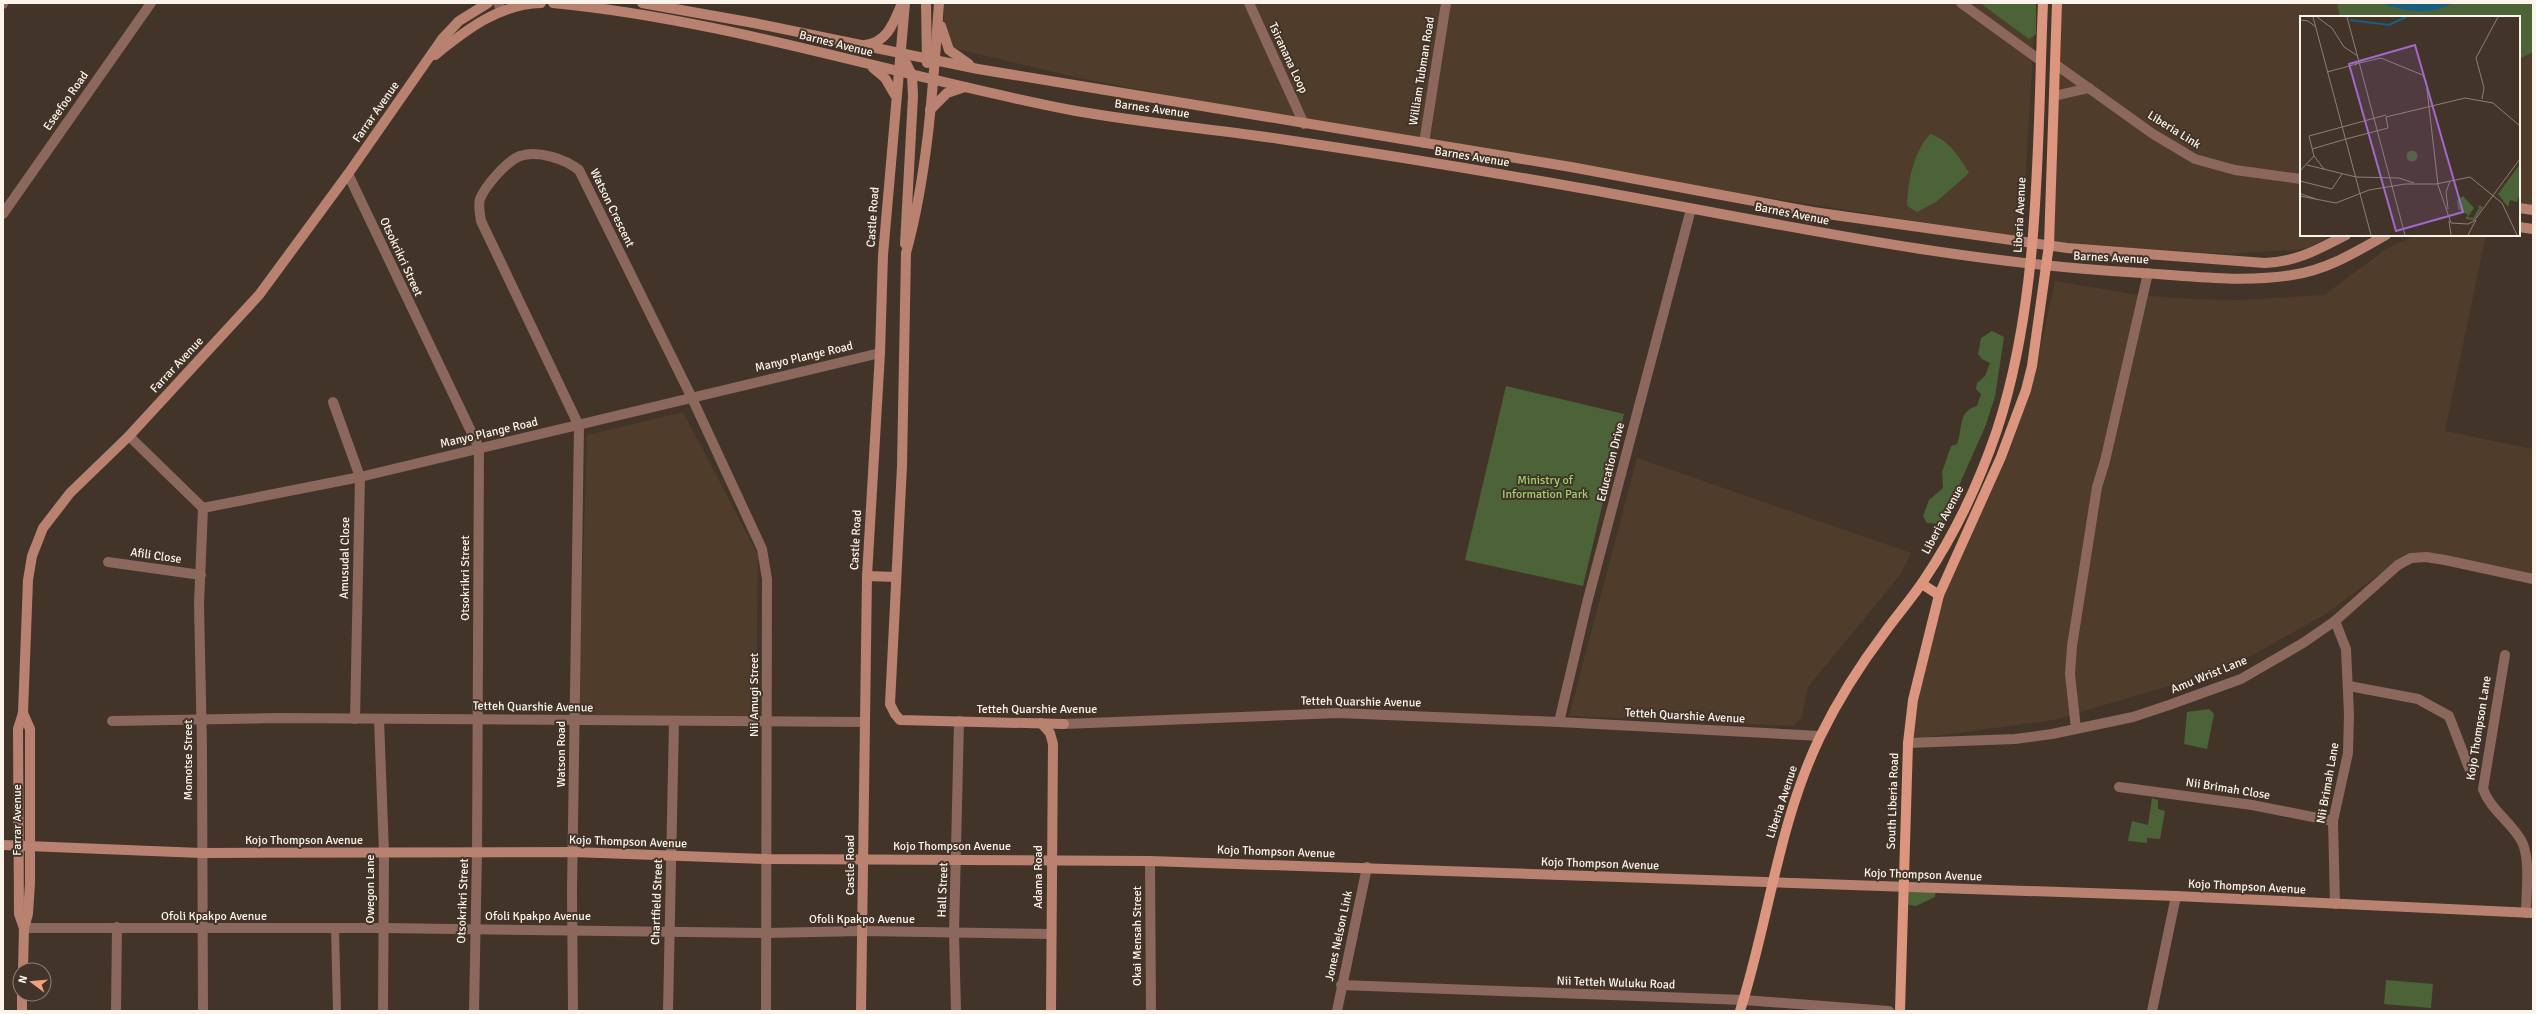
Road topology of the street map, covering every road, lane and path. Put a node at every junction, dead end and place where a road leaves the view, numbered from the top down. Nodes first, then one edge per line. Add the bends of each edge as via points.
1 (151, 3) edge
2 (476, 3) edge
3 (488, 3) edge
4 (541, 3) edge
5 (552, 3) edge
6 (642, 3) edge
7 (902, 3) edge
8 (905, 3) edge
9 (926, 3) edge
10 (1249, 3) edge
11 (1446, 3) edge
12 (1961, 3) edge
13 (2043, 3) edge
14 (2056, 3) edge
15 (504, 6) edge
16 (939, 8) edge
17 (469, 14) junction
18 (858, 45) junction
19 (901, 53) junction
20 (429, 59) junction
21 (929, 60) junction
22 (2041, 61) junction
23 (863, 63) junction
24 (2055, 64) junction
25 (978, 69) junction
26 (910, 71) junction
27 (899, 72) junction
28 (933, 80) junction
29 (967, 87) junction
30 (2089, 88) junction
31 (2054, 96) junction
32 (896, 97) junction
33 (930, 110) junction
34 (1304, 124) junction
35 (1424, 143) junction
36 (348, 174) junction
37 (2300, 179) edge
38 (2520, 208) edge
39 (1691, 209) junction
40 (2533, 210) edge
41 (3, 214) edge
42 (2520, 227) edge
43 (2533, 229) edge
44 (2344, 236) edge
45 (2384, 236) edge
46 (2032, 244) junction
47 (2049, 245) junction
48 (906, 253) junction
49 (2030, 265) junction
50 (2047, 267) junction
51 (2148, 274) junction
52 (880, 353) junction
53 (691, 396) junction
54 (333, 402) dead end
55 (579, 426) junction
56 (129, 436) junction
57 (479, 448) junction
58 (360, 477) junction
59 (203, 508) junction
60 (108, 562) dead end
61 (201, 575) junction
62 (867, 576) junction
63 (896, 577) junction
64 (2533, 579) edge
65 (1922, 584) junction
66 (1939, 595) junction
67 (2335, 620) junction
68 (2505, 655) dead end
69 (2349, 686) junction
70 (23, 713) junction
71 (355, 719) junction
72 (378, 719) junction
73 (476, 719) junction
74 (201, 720) junction
75 (574, 720) junction
76 (112, 721) dead end
77 (674, 721) junction
78 (959, 721) junction
79 (766, 722) junction
80 (864, 722) junction
81 (1559, 722) junction
82 (1041, 723) junction
83 (1064, 724) junction
84 (2076, 730) junction
85 (1820, 736) junction
86 (1053, 744) junction
87 (1908, 744) junction
88 (2469, 768) dead end
89 (2119, 787) dead end
90 (2333, 821) junction
91 (3, 845) edge
92 (17, 845) junction
93 (30, 845) junction
94 (573, 852) junction
95 (201, 853) junction
96 (384, 853) junction
97 (478, 853) junction
98 (672, 857) junction
99 (862, 858) junction
100 (767, 859) junction
101 (957, 859) junction
102 (1051, 859) junction
103 (1150, 861) junction
104 (1366, 867) junction
105 (1771, 883) junction
106 (1903, 887) junction
107 (2176, 896) junction
108 (2335, 904) junction
109 (2530, 913) edge
110 (117, 927) junction
111 (24, 928) junction
112 (335, 928) junction
113 (383, 928) junction
114 (476, 929) junction
115 (203, 930) junction
116 (573, 930) junction
117 (669, 931) junction
118 (862, 931) junction
119 (767, 933) junction
120 (954, 933) junction
121 (1051, 934) junction
122 (23, 962) edge
123 (1341, 985) junction
124 (1744, 1000) junction
125 (116, 1011) edge
126 (202, 1011) edge
127 (337, 1011) edge
128 (383, 1011) edge
129 (474, 1011) edge
130 (573, 1011) edge
131 (668, 1011) edge
132 (766, 1011) edge
133 (861, 1011) edge
134 (956, 1011) edge
135 (1051, 1011) edge
136 (1150, 1011) edge
137 (1336, 1011) edge
138 (1740, 1011) edge
139 (1889, 1011) edge
140 (1900, 1011) edge
141 (2152, 1011) edge

1 - 41 street, Eseefoo Road
2 - 17 main road
3 - 17 main road
4 - 15 main road
5 - 23 main road, Barnes Avenue via 628,13 738,33
6 - 18 main road, Barnes Avenue
7 - 18 main road via 891,29 883,38 871,44
8 - 19 main road, Castle Road
9 - 21 main road
10 - 34 street, Tsiranana Loop
11 - 35 street, William Tubman Road
12 - 22 street
13 - 22 main road, Liberia Avenue
14 - 24 main road, Liberia Avenue
15 - 20 main road, Farrar Avenue
16 - 21 main road
16 - 25 main road via 943,36 949,50
17 - 20 main road, Farrar Avenue via 450,30
18 - 19 main road, Barnes Avenue
19 - 21 main road, Barnes Avenue
19 - 26 main road
19 - 27 main road, Castle Road
20 - 36 main road, Farrar Avenue
21 - 25 main road, Barnes Avenue
21 - 26 main road
21 - 28 main road
22 - 46 main road, Liberia Avenue
23 - 27 main road, Barnes Avenue
23 - 32 main road via 885,78
24 - 30 street, Liberia Link
24 - 31 main road, Liberia Avenue
25 - 34 main road, Barnes Avenue
26 - 27 main road, Barnes Avenue
26 - 28 main road, Barnes Avenue
26 - 48 main road via 912,118 904,231
27 - 32 main road, Castle Road
28 - 29 main road, Barnes Avenue
28 - 33 main road
29 - 33 main road via 948,93
29 - 39 main road, Barnes Avenue via 1108,116 1282,140
30 - 31 street
30 - 37 street, Liberia Link via 2164,141 2195,159 2236,170
31 - 47 main road, Liberia Avenue
32 - 52 main road, Castle Road via 883,255
33 - 48 main road via 914,222
34 - 35 main road, Barnes Avenue
35 - 46 main road, Barnes Avenue via 1571,167 1813,212
36 - 56 main road, Farrar Avenue via 259,295
36 - 57 street, Otsokrikri Street
38 - 40 main road
39 - 49 main road, Barnes Avenue via 1914,250
39 - 81 street, Education Drive via 1587,603
42 - 43 main road
44 - 47 main road, Barnes Avenue via 2314,253 2265,263
45 - 51 main road, Barnes Avenue via 2344,259 2296,275 2249,279
46 - 47 main road, Barnes Avenue
46 - 49 main road, Liberia Avenue
47 - 50 main road, Liberia Avenue
48 - 63 main road via 902,466
49 - 50 main road, Barnes Avenue
49 - 65 main road, Liberia Avenue via 2017,351 1997,430 1969,502
50 - 51 main road, Barnes Avenue
50 - 66 main road, Liberia Avenue via 2026,390 2001,457
51 - 84 street via 2106,461 2097,487 2080,586 2070,674
52 - 53 street, Manyo Plange Road
52 - 62 main road, Castle Road
53 - 55 street, Manyo Plange Road
53 - 55 street, Watson Crescent via 579,170 560,159 536,155 519,156 494,177 480,200 481,221
53 - 79 street, Nii Amugi Street via 762,549 767,579
54 - 58 street, Amusudal Close
55 - 57 street, Manyo Plange Road
55 - 75 street, Watson Road
56 - 59 street
56 - 70 main road, Farrar Avenue via 57,508 43,528 32,556 25,623
57 - 58 street, Manyo Plange Road
57 - 73 street, Otsokrikri Street
58 - 59 street, Manyo Plange Road
58 - 71 street, Amusudal Close
59 - 61 street, Momotse Street
60 - 61 street, Afili Close
61 - 74 street, Momotse Street
62 - 63 main road
62 - 80 main road, Castle Road
63 - 78 main road, Tetteh Quarshie Avenue via 890,704 894,714 900,720
64 - 67 street, Amu Wrist Lane via 2445,560 2411,558 2398,565
65 - 66 main road
65 - 85 main road, Liberia Avenue via 1860,667
66 - 87 main road, South Liberia Road via 1913,700
67 - 69 street, Nii Brimah Lane via 2346,648
67 - 84 street, Amu Wrist Lane via 2297,647 2241,679 2133,717
68 - 109 street, Kojo Thompson Lane via 2483,788 2485,796 2521,840 2526,853
69 - 88 street via 2418,700 2449,716
69 - 90 street, Nii Brimah Lane via 2348,753
70 - 92 main road, Farrar Avenue via 18,729
70 - 93 main road, Farrar Avenue via 30,729
71 - 72 street, Tetteh Quarshie Avenue
71 - 74 street, Tetteh Quarshie Avenue
72 - 73 street, Tetteh Quarshie Avenue
72 - 96 street, Owegon Lane
73 - 75 street, Tetteh Quarshie Avenue
73 - 97 street, Otsokrikri Street
74 - 76 street, Tetteh Quarshie Avenue
74 - 95 street, Momotse Street
75 - 77 street, Tetteh Quarshie Avenue
75 - 94 street, Watson Road
77 - 79 street, Tetteh Quarshie Avenue
77 - 98 street, Chartfield Street
78 - 82 main road, Tetteh Quarshie Avenue
78 - 101 street, Hall Street
79 - 80 street, Tetteh Quarshie Avenue
79 - 100 street, Nii Amugi Street
80 - 99 main road, Castle Road
81 - 83 street, Tetteh Quarshie Avenue via 1338,713
81 - 85 street, Tetteh Quarshie Avenue
82 - 83 main road, Tetteh Quarshie Avenue
82 - 86 main road, Adama Road via 1046,726
83 - 86 main road, Adama Road
84 - 87 street, Amu Wrist Lane via 2015,739
85 - 105 main road, Liberia Avenue via 1798,790
86 - 102 main road, Adama Road
87 - 106 main road, South Liberia Road
89 - 90 street, Nii Brimah Close via 2252,805
90 - 108 street, Nii Brimah Lane
91 - 92 main road, Kojo Thompson Avenue
92 - 93 main road, Kojo Thompson Avenue
92 - 111 main road, Farrar Avenue via 19,914
93 - 95 main road, Kojo Thompson Avenue
93 - 111 main road, Farrar Avenue via 28,914
94 - 97 main road, Kojo Thompson Avenue
94 - 98 main road, Kojo Thompson Avenue
94 - 116 street, Watson Road
95 - 96 main road, Kojo Thompson Avenue
95 - 115 street, Momotse Street
96 - 97 main road, Kojo Thompson Avenue
96 - 113 street, Owegon Lane
97 - 114 street, Otsokrikri Street
98 - 100 main road, Kojo Thompson Avenue
98 - 117 street, Chartfield Street
99 - 100 main road, Kojo Thompson Avenue
99 - 101 main road, Kojo Thompson Avenue
99 - 118 main road, Castle Road
100 - 119 street, Nii Amugi Street
101 - 102 main road, Kojo Thompson Avenue
101 - 120 street, Hall Street
102 - 103 main road, Kojo Thompson Avenue
102 - 121 main road, Adama Road
103 - 104 main road, Kojo Thompson Avenue
103 - 136 street, Okai Mensah Street
104 - 105 main road, Kojo Thompson Avenue
104 - 123 street, Jones Nelson Link
105 - 106 main road, Kojo Thompson Avenue
105 - 124 main road, Liberia Avenue
106 - 107 main road, Kojo Thompson Avenue
106 - 140 main road, South Liberia Road
107 - 108 main road, Kojo Thompson Avenue
107 - 141 street
108 - 109 main road, Kojo Thompson Avenue
110 - 111 street, Ofoli Kpakpo Avenue
110 - 115 street, Ofoli Kpakpo Avenue
110 - 125 street
111 - 122 main road, Farrar Avenue
112 - 113 street, Ofoli Kpakpo Avenue
112 - 115 street, Ofoli Kpakpo Avenue
112 - 127 street
113 - 114 street, Ofoli Kpakpo Avenue
113 - 128 street, Owegon Lane
114 - 116 street, Ofoli Kpakpo Avenue
114 - 129 street, Otsokrikri Street
115 - 126 street, Momotse Street
116 - 117 street, Ofoli Kpakpo Avenue
116 - 130 street, Watson Road
117 - 119 street, Ofoli Kpakpo Avenue
117 - 131 street, Chartfield Street
118 - 119 street, Ofoli Kpakpo Avenue
118 - 120 street, Ofoli Kpakpo Avenue
118 - 133 main road, Castle Road
119 - 132 street, Nii Amugi Street
120 - 121 street, Ofoli Kpakpo Avenue
120 - 134 street, Hall Street
121 - 135 main road, Adama Road
123 - 124 street, Nii Tetteh Wuluku Road
123 - 137 street, Jones Nelson Link
124 - 138 main road, Liberia Avenue
124 - 139 street, Nii Tetteh Wuluku Road

